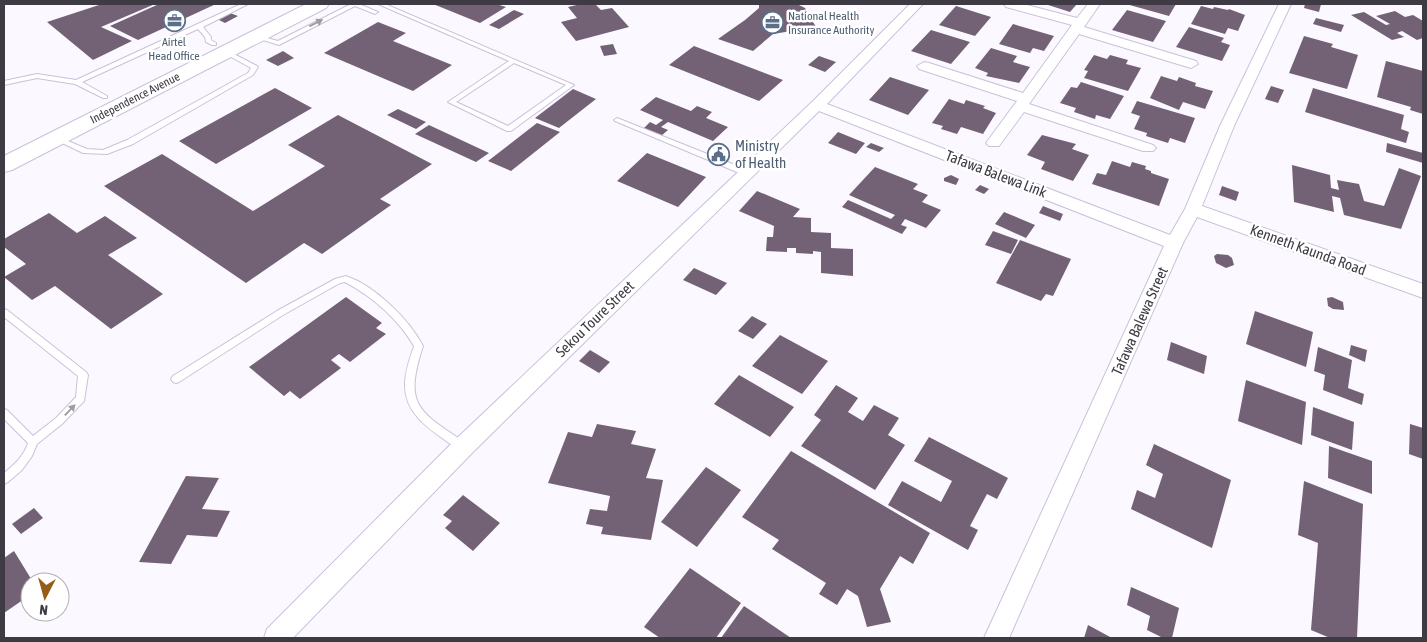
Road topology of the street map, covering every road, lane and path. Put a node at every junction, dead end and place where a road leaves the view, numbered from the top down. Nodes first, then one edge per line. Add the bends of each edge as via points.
1 (244, 4) edge
2 (295, 4) edge
3 (320, 4) edge
4 (354, 4) edge
5 (381, 4) edge
6 (917, 4) edge
7 (1010, 4) edge
8 (1094, 4) edge
9 (1285, 4) edge
10 (375, 12) dead end
11 (199, 26) junction
12 (1078, 26) junction
13 (255, 37) junction
14 (220, 48) junction
15 (513, 61) junction
16 (1191, 64) dead end
17 (924, 66) dead end
18 (77, 82) junction
19 (4, 84) edge
20 (106, 97) junction
21 (1023, 102) junction
22 (817, 105) junction
23 (617, 120) dead end
24 (56, 138) junction
25 (994, 143) dead end
26 (4, 148) edge
27 (1148, 148) dead end
28 (4, 165) edge
29 (747, 173) junction
30 (1193, 209) junction
31 (1174, 243) junction
32 (1423, 291) edge
33 (4, 312) edge
34 (176, 379) dead end
35 (4, 413) edge
36 (33, 442) junction
37 (463, 447) junction
38 (4, 479) edge
39 (276, 638) edge
40 (996, 638) edge

1 - 11 lane
2 - 14 main road, Independence Avenue
3 - 13 main road, Independence Avenue
4 - 10 lane
13 -> 4 lane via 279,42
5 - 15 lane
6 - 22 street, Sekou Toure Street
7 - 12 street
8 - 12 street
9 - 30 street, Tafawa Balewa Street via 1227,126
11 - 14 lane via 208,41
11 - 18 lane
12 - 16 street
12 - 21 street
13 - 14 main road, Independence Avenue
14 - 20 main road, Independence Avenue
14 - 24 main road, Independence Avenue
14 - 24 lane via 255,67 251,74 130,142 104,152 86,151
15 - 15 lane via 490,76 451,102 509,129 571,86
17 - 21 street
18 - 19 lane via 37,76
18 - 20 lane
20 - 26 main road, Independence Avenue
21 - 25 street
21 - 27 street
22 - 29 street, Sekou Toure Street
22 - 31 street, Tafawa Balewa Link
23 - 29 lane
24 - 28 main road, Independence Avenue
29 - 37 street, Sekou Toure Street
30 - 31 street, Tafawa Balewa Street
30 - 32 street, Kenneth Kaunda Road
31 - 40 street, Tafawa Balewa Street
36 -> 33 lane via 82,398 84,375
34 - 37 lane via 280,313 346,279 383,305 413,333 419,346 409,370 408,397 419,416
35 - 36 lane
36 - 38 lane via 30,454
37 - 39 street, Sekou Toure Street

